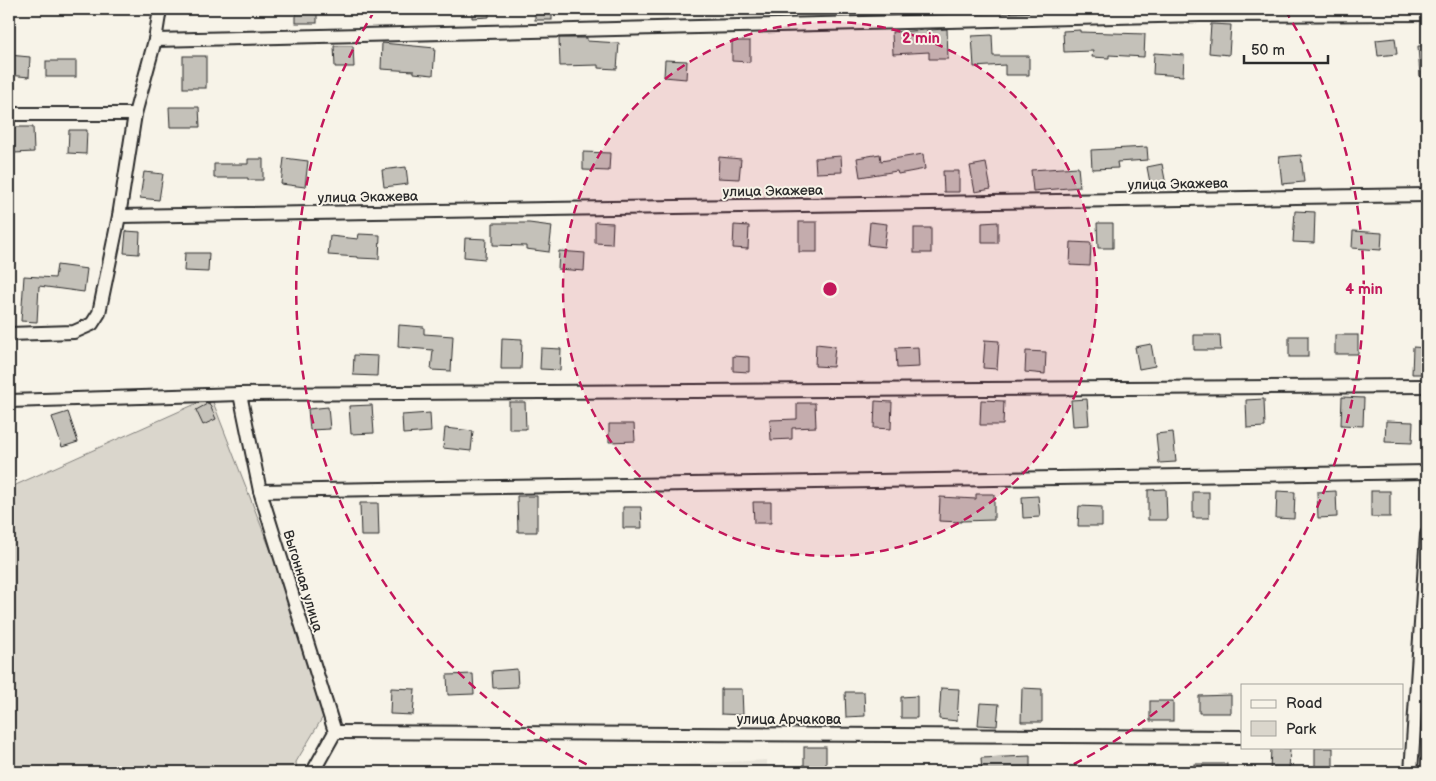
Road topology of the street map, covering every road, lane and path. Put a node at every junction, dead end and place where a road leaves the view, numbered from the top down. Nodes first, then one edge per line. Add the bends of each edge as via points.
1 (160, 9) edge
2 (1199, 12) edge
3 (1427, 14) edge
4 (155, 40) junction
5 (9, 114) edge
6 (135, 114) junction
7 (1427, 195) edge
8 (119, 216) junction
9 (9, 334) edge
10 (1427, 386) edge
11 (240, 394) junction
12 (9, 401) edge
13 (1427, 472) edge
14 (260, 491) junction
15 (1427, 534) edge
16 (1425, 597) edge
17 (335, 732) junction
18 (1241, 737) edge
19 (1408, 738) edge
20 (315, 772) edge
21 (1411, 772) edge

1 - 4 street
2 - 3 street
2 - 4 street
4 - 6 street
5 - 6 street
6 - 8 street
7 - 8 street, улица Экажева
8 - 9 street via 99,313 92,324 74,332
10 - 11 street
11 - 12 street
11 - 14 street, Выгонная улица
13 - 14 street
14 - 17 street, Выгонная улица
15 - 16 street
16 - 19 street
17 - 18 street, улица Арчакова
17 - 20 street
19 - 21 street

